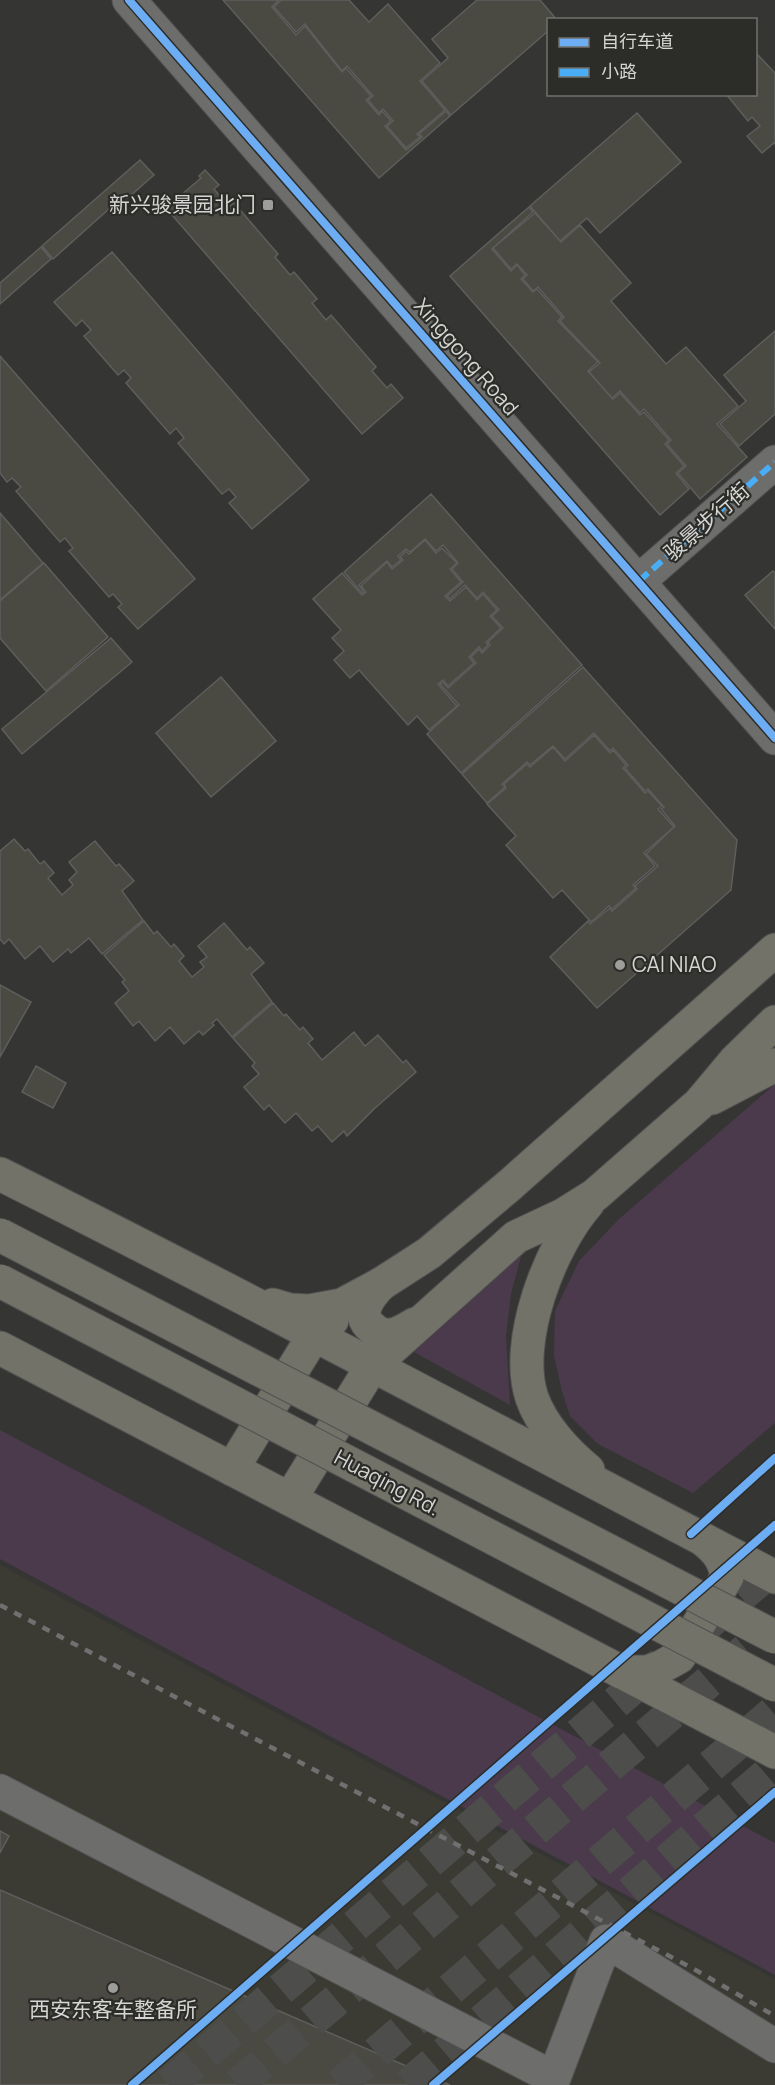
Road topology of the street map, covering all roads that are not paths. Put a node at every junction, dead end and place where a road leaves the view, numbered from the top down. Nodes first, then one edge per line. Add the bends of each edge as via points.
1 (129, 0) edge
2 (775, 462) edge
3 (639, 581) junction
4 (775, 738) edge
5 (775, 950) edge
6 (775, 1022) edge
7 (775, 1065) edge
8 (682, 1120) junction
9 (0, 1174) edge
10 (595, 1195) junction
11 (0, 1235) edge
12 (0, 1281) edge
13 (218, 1285) junction
14 (369, 1291) junction
15 (420, 1322) junction
16 (314, 1335) junction
17 (0, 1348) edge
18 (372, 1366) junction
19 (232, 1469) junction
20 (290, 1498) junction
21 (646, 1510) junction
22 (703, 1539) junction
23 (775, 1577) edge
24 (775, 1637) edge
25 (621, 1672) junction
26 (775, 1686) edge
27 (775, 1752) edge
28 (0, 1791) edge
29 (775, 2046) edge

1 - 3 street, Xinggong Road
2 - 3 street, 骏景步行街
3 - 4 street, Xinggong Road
5 - 14 main road via 458,1230
6 - 8 main road
7 - 8 main road via 706,1101
8 - 10 main road
9 - 13 main road
10 - 15 main road via 516,1237
10 - 21 main road via 570,1229 540,1288 527,1355 528,1384 537,1409 574,1457 600,1480
11 - 24 main road, Huaqing Rd., bridge
12 - 26 main road, Huaqing Rd., bridge
13 - 14 main road via 290,1310 326,1309
13 - 16 main road
14 - 15 main road via 364,1310 372,1329 390,1335
14 - 16 main road
15 - 18 main road
16 - 18 main road
16 - 19 main road
17 - 19 main road
18 - 20 main road
18 - 21 main road
19 - 20 main road
20 - 25 main road
21 - 22 main road
22 - 23 main road
22 - 25 main road via 719,1552 727,1577 679,1657 647,1672
25 - 27 main road
28 - 29 street via 554,2078 606,1941

